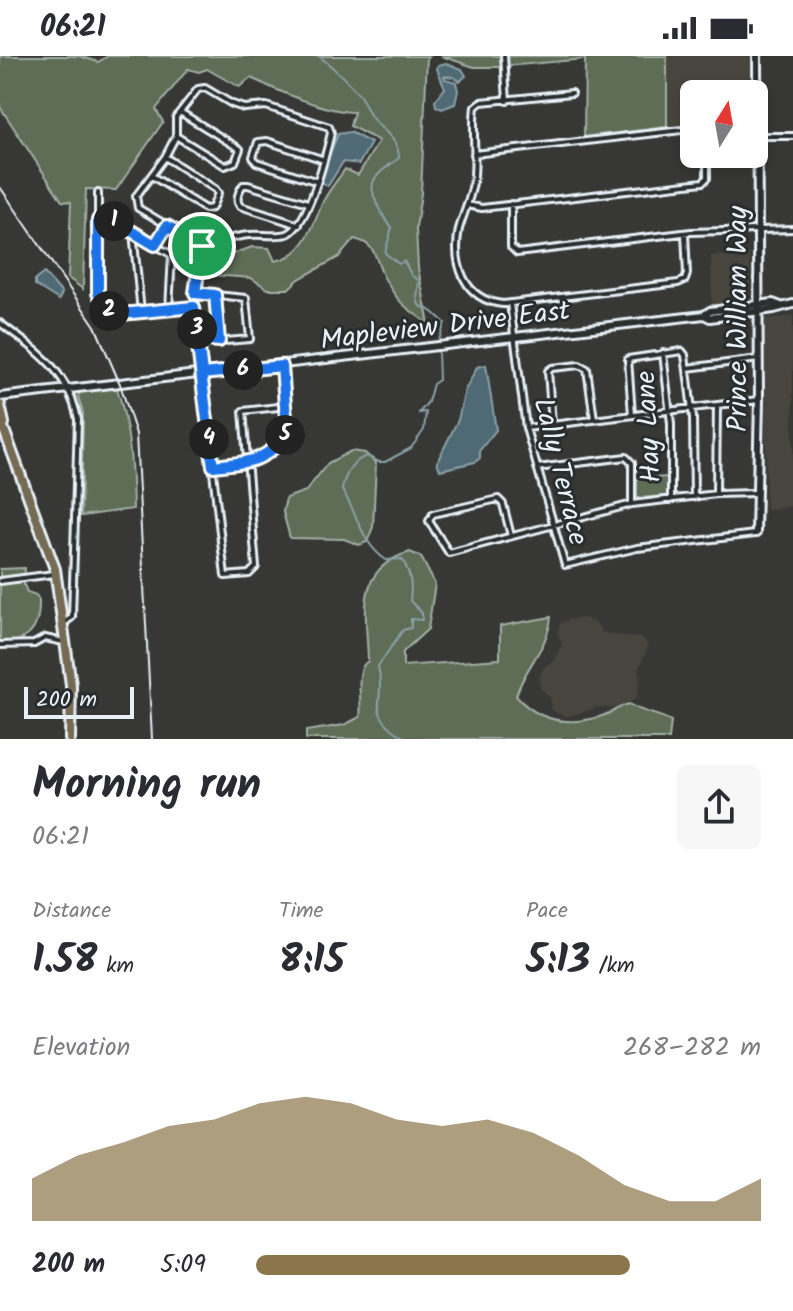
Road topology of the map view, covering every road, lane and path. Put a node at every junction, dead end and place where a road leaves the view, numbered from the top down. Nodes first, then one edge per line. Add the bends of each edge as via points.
1 (504, 56) edge
2 (757, 56) edge
3 (757, 80) edge
4 (572, 93) dead end
5 (507, 101) junction
6 (180, 112) junction
7 (680, 130) edge
8 (176, 136) junction
9 (768, 136) edge
10 (793, 136) edge
11 (474, 154) junction
12 (165, 157) junction
13 (324, 160) junction
14 (707, 168) edge
15 (756, 168) edge
16 (151, 176) junction
17 (316, 182) junction
18 (98, 193) dead end
19 (308, 203) junction
20 (511, 204) junction
21 (467, 205) junction
22 (98, 220) junction
23 (299, 225) junction
24 (167, 226) junction
25 (757, 229) junction
26 (793, 229) edge
27 (133, 232) junction
28 (685, 233) junction
29 (155, 245) junction
30 (202, 246) junction
31 (195, 293) junction
32 (215, 295) junction
33 (510, 303) junction
34 (793, 304) edge
35 (194, 307) junction
36 (758, 308) junction
37 (169, 309) junction
38 (141, 312) junction
39 (0, 323) edge
40 (514, 338) junction
41 (198, 339) junction
42 (219, 341) junction
43 (663, 353) junction
44 (759, 359) junction
45 (282, 366) junction
46 (687, 368) junction
47 (202, 374) junction
48 (70, 390) junction
49 (0, 397) edge
50 (759, 400) junction
51 (0, 405) edge
52 (717, 405) junction
53 (287, 406) junction
54 (691, 407) junction
55 (670, 410) junction
56 (632, 415) junction
57 (594, 419) junction
58 (2, 423) edge
59 (552, 424) junction
60 (526, 428) junction
61 (247, 462) junction
62 (213, 466) junction
63 (537, 468) junction
64 (758, 493) junction
65 (716, 494) junction
66 (694, 497) junction
67 (671, 500) junction
68 (632, 504) junction
69 (554, 524) junction
70 (756, 533) joint
71 (511, 536) junction
72 (56, 574) junction
73 (0, 581) edge
74 (63, 624) junction
75 (65, 642) junction
76 (0, 645) edge
77 (70, 739) edge

1 - 5 street
2 - 3 main road, Prince William Way
4 - 5 street
5 - 11 street via 475,107
6 - 8 street
6 - 8 street via 240,149 239,155 225,166
6 - 13 street via 198,89 205,88 244,108 260,105 294,115 329,127
7 - 11 street
8 - 12 street
9 - 10 street
11 - 21 street
12 - 16 street
12 - 16 street via 215,189 212,208 205,209
13 - 17 street
13 - 17 street via 258,142 256,162
14 - 20 street via 703,182
15 - 25 main road, Prince William Way
16 - 24 street via 135,201
17 - 19 street
18 - 22 street
19 - 23 street
19 - 23 street via 248,185 241,189 240,206
20 - 21 street
20 - 28 street via 511,247 517,253
21 - 33 street via 458,234 461,275 481,298
22 - 27 street
22 - 38 street via 100,297 111,315
23 - 30 street via 286,234 248,235
24 - 29 street
24 - 30 street
25 - 26 street
25 - 28 street
25 - 36 main road, Prince William Way
27 - 29 street
27 - 38 street
28 - 33 street via 687,274 682,282
29 - 37 street via 173,257
30 - 31 street
31 - 32 street
31 - 35 street
32 - 42 street
32 - 42 street via 246,298 250,339
33 - 40 street, Lally Terrace
34 - 36 main road, Mapleview Drive East
35 - 37 street
35 - 41 street
36 - 40 main road, Mapleview Drive East via 710,318
36 - 44 main road, Prince William Way
37 - 38 street
39 - 48 street via 52,364
40 - 45 main road, Mapleview Drive East
40 - 60 street, Lally Terrace
41 - 42 street
41 - 47 street
43 - 46 street via 682,351
43 - 55 street, Hay Lane
43 - 56 street via 627,360
44 - 46 street
44 - 50 main road, Prince William Way
45 - 47 main road, Mapleview Drive East
45 - 53 street
46 - 54 street
47 - 48 main road, Mapleview Drive East
47 - 62 street
48 - 49 main road, Mapleview Drive East
48 - 74 street via 78,444 72,617
50 - 52 street
50 - 64 main road, Prince William Way
51 - 58 main road
52 - 54 street
52 - 65 street
53 - 61 street via 282,441 261,459
53 - 61 street via 243,411
54 - 55 street
54 - 66 street
55 - 56 street
55 - 67 street, Hay Lane
56 - 57 street
57 - 59 street
57 - 59 street via 587,369 552,368
58 - 72 main road
59 - 60 street
60 - 63 street, Lally Terrace
61 - 62 street
61 - 62 street via 256,567 249,574 225,576
63 - 68 street via 626,457 632,463
63 - 69 street, Lally Terrace
64 - 65 street
64 - 70 main road, Prince William Way
65 - 66 street
66 - 67 street
67 - 68 street
68 - 69 street
69 - 70 street, Lally Terrace via 565,565 637,548
69 - 71 street
71 - 71 street via 498,499 433,514 429,521 449,553
72 - 73 street
72 - 74 main road
74 - 75 main road
75 - 76 street via 45,638 34,644
75 - 77 main road

